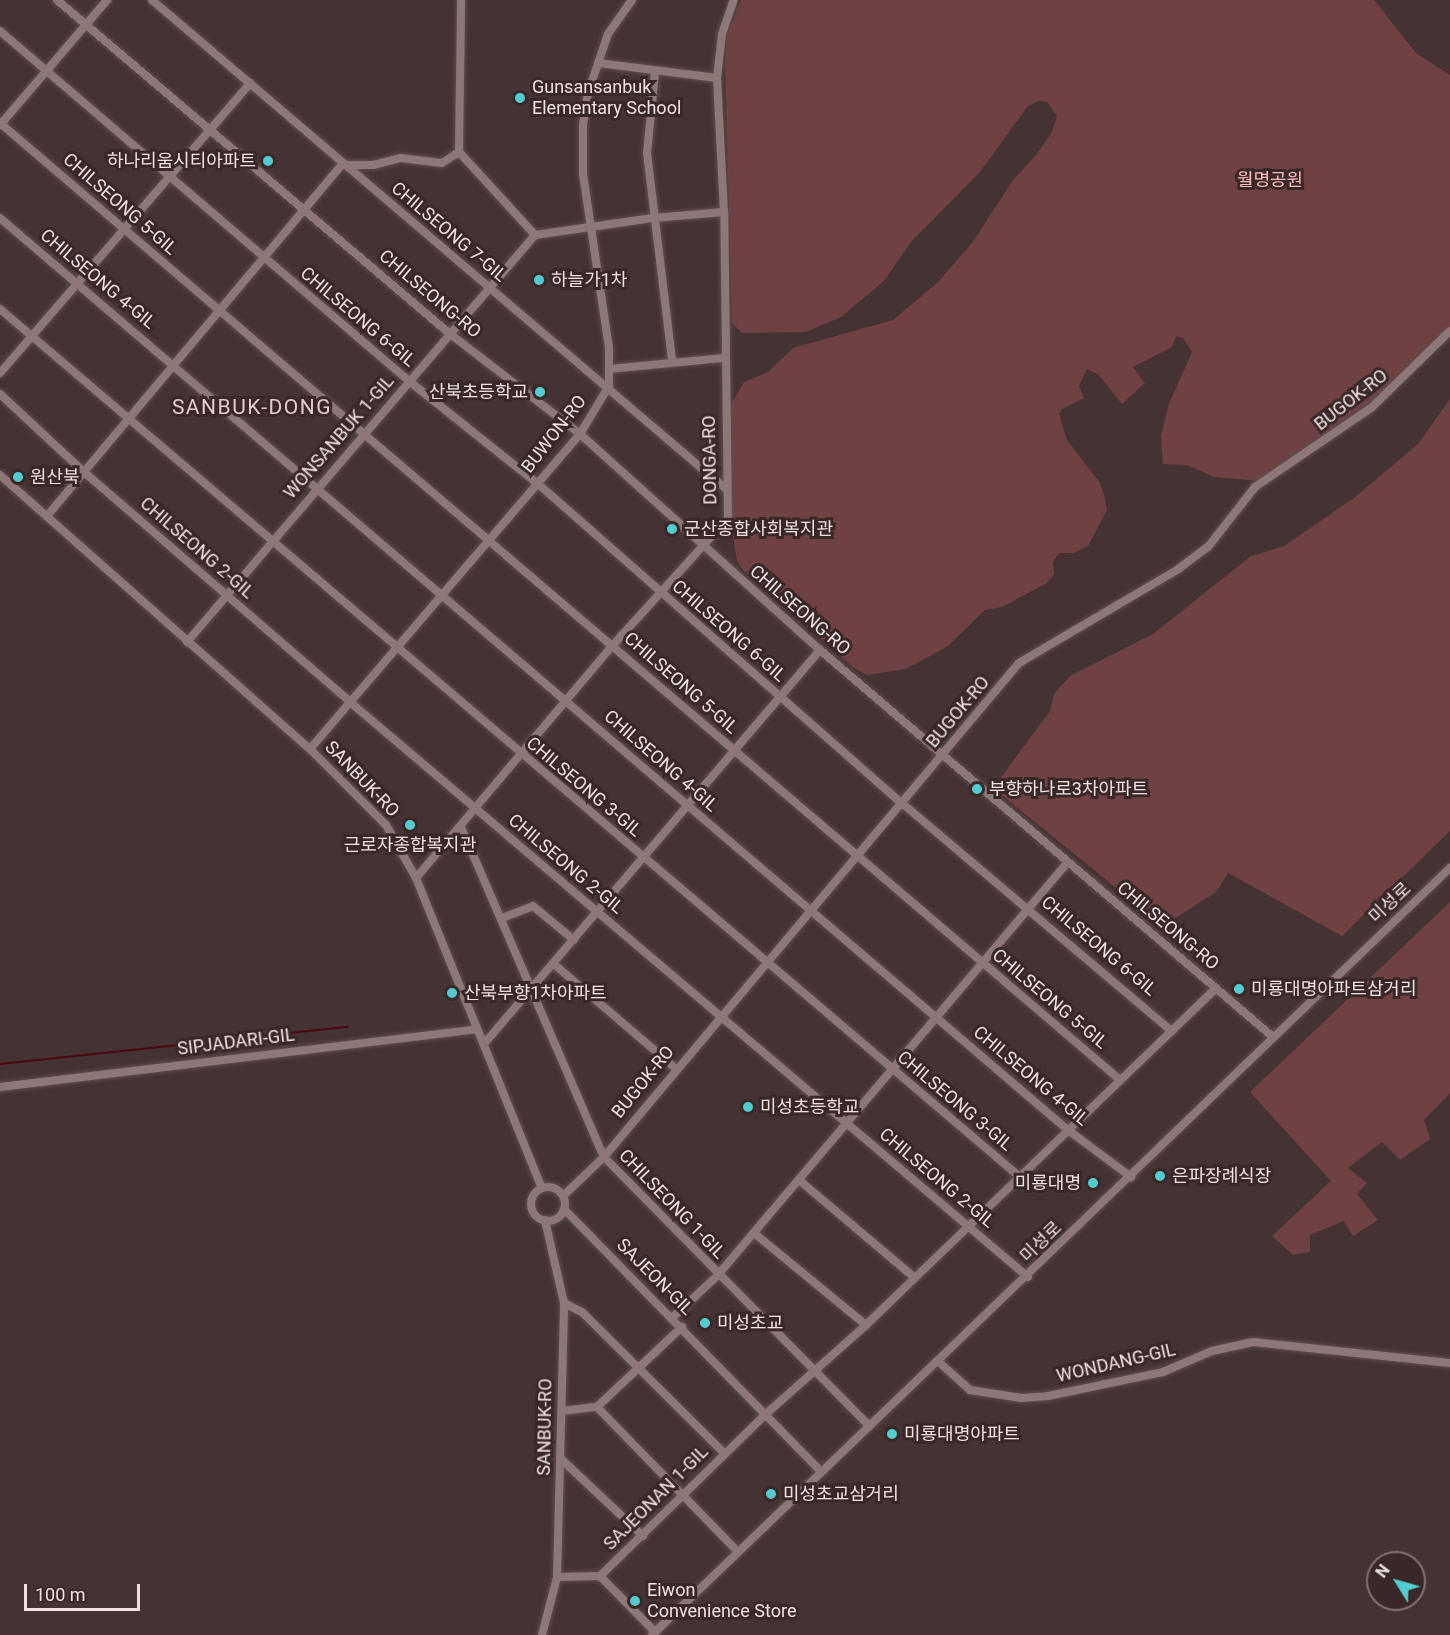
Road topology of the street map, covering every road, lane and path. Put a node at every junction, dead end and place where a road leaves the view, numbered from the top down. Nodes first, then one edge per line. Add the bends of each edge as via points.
1 (57, 0) edge
2 (107, 0) edge
3 (152, 0) edge
4 (461, 0) edge
5 (632, 0) edge
6 (734, 0) edge
7 (86, 25) junction
8 (0, 31) edge
9 (598, 63) junction
10 (47, 71) junction
11 (655, 72) junction
12 (717, 78) junction
13 (250, 83) junction
14 (0, 124) edge
15 (207, 130) junction
16 (459, 152) junction
17 (342, 165) junction
18 (170, 173) junction
19 (303, 210) junction
20 (724, 212) junction
21 (0, 218) edge
22 (653, 218) junction
23 (122, 228) junction
24 (589, 228) junction
25 (535, 235) junction
26 (264, 258) junction
27 (76, 283) junction
28 (489, 287) junction
29 (0, 309) edge
30 (219, 311) junction
31 (1450, 331) edge
32 (450, 333) junction
33 (31, 336) junction
34 (724, 358) junction
35 (672, 362) junction
36 (174, 365) junction
37 (609, 369) junction
38 (0, 373) edge
39 (409, 381) junction
40 (609, 386) junction
41 (0, 394) edge
42 (129, 420) junction
43 (580, 434) junction
44 (363, 435) junction
45 (84, 472) junction
46 (0, 475) edge
47 (537, 483) junction
48 (316, 488) junction
49 (726, 489) junction
50 (47, 516) junction
51 (490, 537) junction
52 (271, 542) junction
53 (703, 546) junction
54 (659, 592) junction
55 (225, 594) junction
56 (441, 594) junction
57 (187, 642) junction
58 (613, 645) junction
59 (396, 648) junction
60 (820, 650) junction
61 (780, 698) junction
62 (567, 701) junction
63 (350, 702) junction
64 (310, 749) junction
65 (735, 751) junction
66 (520, 756) junction
67 (943, 756) junction
68 (903, 804) junction
69 (687, 806) junction
70 (475, 808) junction
71 (461, 827) junction
72 (859, 855) junction
73 (643, 858) junction
74 (1067, 862) junction
75 (1450, 868) edge
76 (416, 878) junction
77 (1028, 908) junction
78 (812, 909) junction
79 (597, 912) junction
80 (502, 918) junction
81 (574, 940) junction
82 (766, 963) junction
83 (982, 963) junction
84 (555, 965) junction
85 (1216, 988) junction
86 (531, 992) junction
87 (720, 1016) junction
88 (937, 1017) junction
89 (476, 1029) junction
90 (1172, 1030) junction
91 (1273, 1037) junction
92 (484, 1044) junction
93 (675, 1068) junction
94 (892, 1070) junction
95 (1120, 1080) junction
96 (0, 1087) edge
97 (846, 1123) junction
98 (1068, 1130) junction
99 (604, 1157) junction
100 (1020, 1177) junction
101 (1131, 1177) junction
102 (799, 1180) junction
103 (542, 1188) junction
104 (563, 1196) junction
105 (564, 1209) junction
106 (545, 1220) junction
107 (969, 1226) junction
108 (754, 1233) junction
109 (717, 1276) junction
110 (1028, 1277) junction
111 (915, 1278) junction
112 (564, 1302) junction
113 (673, 1317) junction
114 (866, 1325) junction
115 (682, 1327) junction
116 (940, 1363) junction
117 (1450, 1363) edge
118 (637, 1368) junction
119 (813, 1370) junction
120 (597, 1407) junction
121 (562, 1411) junction
122 (767, 1413) junction
123 (869, 1426) junction
124 (724, 1453) junction
125 (560, 1458) junction
126 (821, 1471) junction
127 (685, 1497) junction
128 (643, 1536) junction
129 (738, 1552) junction
130 (600, 1576) junction
131 (557, 1577) junction
132 (653, 1634) edge
133 (542, 1635) edge

1 - 7 street, CHILSEONG-RO
2 - 7 street
3 - 13 street, CHILSEONG 7-GIL
4 - 16 street
5 - 9 street, BUWON-RO via 608,34
6 - 12 street, DONGA-RO via 722,34
7 - 10 street
7 - 15 street, CHILSEONG-RO
8 - 10 street, CHILSEONG 6-GIL
9 - 11 street
9 - 24 street, BUWON-RO via 583,125
10 - 14 street
10 - 18 street, CHILSEONG 6-GIL
11 - 12 street
11 - 22 street via 647,153
12 - 20 street, DONGA-RO
13 - 15 street
13 - 17 street, CHILSEONG 7-GIL
14 - 23 street, CHILSEONG 5-GIL
15 - 18 street
15 - 19 street, CHILSEONG-RO
16 - 17 street via 442,163 401,158 373,165
16 - 25 street
17 - 19 street
17 - 28 street, CHILSEONG 7-GIL
18 - 23 street
18 - 26 street, CHILSEONG 6-GIL
19 - 26 street
19 - 32 street, CHILSEONG-RO
20 - 22 street
20 - 34 street, DONGA-RO
21 - 27 street, CHILSEONG 4-GIL
22 - 24 street
22 - 35 street
23 - 27 street
23 - 30 street, CHILSEONG 5-GIL
24 - 25 street
24 - 37 street, BUWON-RO
25 - 28 street, WONSANBUK 1-GIL
26 - 30 street
26 - 39 street, CHILSEONG 6-GIL
27 - 33 street
27 - 36 street, CHILSEONG 4-GIL
28 - 32 street, WONSANBUK 1-GIL
28 - 40 street, CHILSEONG 7-GIL
29 - 33 street, CHILSEONG 3-GIL
30 - 36 street
30 - 44 street, CHILSEONG 5-GIL
31 - 67 street, BUGOK-RO via 1371,408 1255,488 1208,547 1177,570 1019,663
32 - 39 street, WONSANBUK 1-GIL
32 - 43 street, CHILSEONG-RO
33 - 38 street
33 - 42 street, CHILSEONG 3-GIL
34 - 35 street
34 - 49 street, DONGA-RO
35 - 37 street
36 - 42 street
36 - 48 street, CHILSEONG 4-GIL
37 - 40 street, BUWON-RO
39 - 44 street, WONSANBUK 1-GIL
39 - 47 street, CHILSEONG 6-GIL
40 - 43 street, BUWON-RO
40 - 49 street, CHILSEONG 7-GIL
41 - 45 street, CHILSEONG 2-GIL
42 - 45 street
42 - 52 street, CHILSEONG 3-GIL
43 - 47 street, BUWON-RO
43 - 53 street, CHILSEONG-RO
44 - 48 street, WONSANBUK 1-GIL
44 - 51 street, CHILSEONG 5-GIL
45 - 50 street
45 - 55 street, CHILSEONG 2-GIL
46 - 50 street, SANBUK-RO
47 - 51 street, BUWON-RO
47 - 54 street, CHILSEONG 6-GIL
48 - 52 street, WONSANBUK 1-GIL
48 - 56 street, CHILSEONG 4-GIL
49 - 53 street, DONGA-RO via 728,518
50 - 57 street, SANBUK-RO
51 - 56 street, BUWON-RO
51 - 58 street, CHILSEONG 5-GIL
52 - 55 street, WONSANBUK 1-GIL
52 - 59 street, CHILSEONG 3-GIL
53 - 54 street, DONGA-RO
53 - 60 street, CHILSEONG-RO
54 - 58 street, DONGA-RO
54 - 61 street, CHILSEONG 6-GIL
55 - 57 street, WONSANBUK 1-GIL
55 - 63 street, CHILSEONG 2-GIL
56 - 59 street, BUWON-RO
56 - 62 street, CHILSEONG 4-GIL
57 - 64 street, SANBUK-RO
58 - 62 street, DONGA-RO
58 - 65 street, CHILSEONG 5-GIL
59 - 63 street, BUWON-RO
59 - 66 street, CHILSEONG 3-GIL
60 - 61 street
60 - 67 street, CHILSEONG-RO
61 - 65 street
61 - 68 street, CHILSEONG 6-GIL
62 - 66 street, DONGA-RO
62 - 69 street, CHILSEONG 4-GIL
63 - 64 street, BUWON-RO
63 - 70 street, CHILSEONG 2-GIL
64 - 76 street, SANBUK-RO via 386,825
65 - 69 street
65 - 72 street, CHILSEONG 5-GIL
66 - 70 street, DONGA-RO
66 - 73 street, CHILSEONG 3-GIL
67 - 68 street, BUGOK-RO
67 - 74 street, CHILSEONG-RO
68 - 72 street, BUGOK-RO
68 - 77 street, CHILSEONG 6-GIL
69 - 73 street
69 - 78 street, CHILSEONG 4-GIL
70 - 71 street, DONGA-RO
70 - 79 street, CHILSEONG 2-GIL
71 - 76 street, DONGA-RO
71 - 80 street, CHILSEONG 1-GIL
72 - 78 street, BUGOK-RO
72 - 83 street, CHILSEONG 5-GIL
73 - 79 street
73 - 82 street, CHILSEONG 3-GIL
74 - 77 street
74 - 85 street, CHILSEONG-RO
75 - 91 street, 미성로
76 - 89 street, SANBUK-RO
77 - 83 street
77 - 90 street, CHILSEONG 6-GIL
78 - 82 street, BUGOK-RO
78 - 88 street, CHILSEONG 4-GIL
79 - 81 street
79 - 87 street, CHILSEONG 2-GIL
80 - 81 street via 532,906
80 - 86 street, CHILSEONG 1-GIL
81 - 84 street
82 - 87 street, BUGOK-RO
82 - 94 street, CHILSEONG 3-GIL
83 - 88 street
83 - 95 street, CHILSEONG 5-GIL
84 - 86 street
84 - 93 street
85 - 90 street, SAJEONAN 1-GIL
85 - 91 street, CHILSEONG-RO
86 - 92 street
86 - 99 street, CHILSEONG 1-GIL
87 - 93 street, BUGOK-RO
87 - 97 street, CHILSEONG 2-GIL
88 - 94 street
88 - 98 street, CHILSEONG 4-GIL
89 - 92 street, SANBUK-RO
89 - 96 street, SIPJADARI-GIL
90 - 95 street, SAJEONAN 1-GIL
91 - 101 street, 미성로
92 - 103 street, SANBUK-RO
93 - 99 street, BUGOK-RO
94 - 97 street
94 - 100 street, CHILSEONG 3-GIL
95 - 98 street, SAJEONAN 1-GIL
97 - 102 street
97 - 107 street, CHILSEONG 2-GIL
98 - 100 street, SAJEONAN 1-GIL
98 - 101 street, CHILSEONG 4-GIL
99 - 104 street, BUGOK-RO
99 - 109 street, CHILSEONG 1-GIL
100 - 107 street, SAJEONAN 1-GIL
101 - 110 street, 미성로
102 - 108 street
102 - 111 street
103 - 104 street via 555,1188
103 - 106 street via 532,1198 532,1209
104 - 105 street
105 - 106 street via 555,1220
105 - 113 street, SAJEON-GIL
106 - 112 street, SANBUK-RO
107 - 110 street, CHILSEONG 2-GIL
107 - 111 street, SAJEONAN 1-GIL
108 - 109 street
108 - 114 street
109 - 113 street
109 - 119 street, CHILSEONG 1-GIL
110 - 116 street, 미성로
111 - 114 street, SAJEONAN 1-GIL
112 - 118 street via 582,1312
112 - 121 street, SANBUK-RO
113 - 115 street, SAJEON-GIL
114 - 119 street, SAJEONAN 1-GIL
115 - 118 street
115 - 122 street, SAJEON-GIL
116 - 117 street, WONDANG-GIL via 970,1390 1021,1398 1164,1372 1212,1351 1253,1342
116 - 123 street, 미성로
118 - 120 street
118 - 124 street
119 - 122 street, SAJEONAN 1-GIL
119 - 123 street, CHILSEONG 1-GIL
120 - 121 street
120 - 127 street
121 - 125 street, SANBUK-RO
122 - 124 street, SAJEONAN 1-GIL
122 - 126 street, SAJEON-GIL
123 - 126 street, 미성로
124 - 127 street, SAJEONAN 1-GIL
125 - 128 street
125 - 131 street, SANBUK-RO
126 - 129 street, 미성로
127 - 128 street, SAJEONAN 1-GIL
127 - 129 street
128 - 130 street, SAJEONAN 1-GIL
129 - 132 street, 미성로
130 - 131 street, SAJEONAN 1-GIL
130 - 132 street
131 - 133 street, SANBUK-RO

